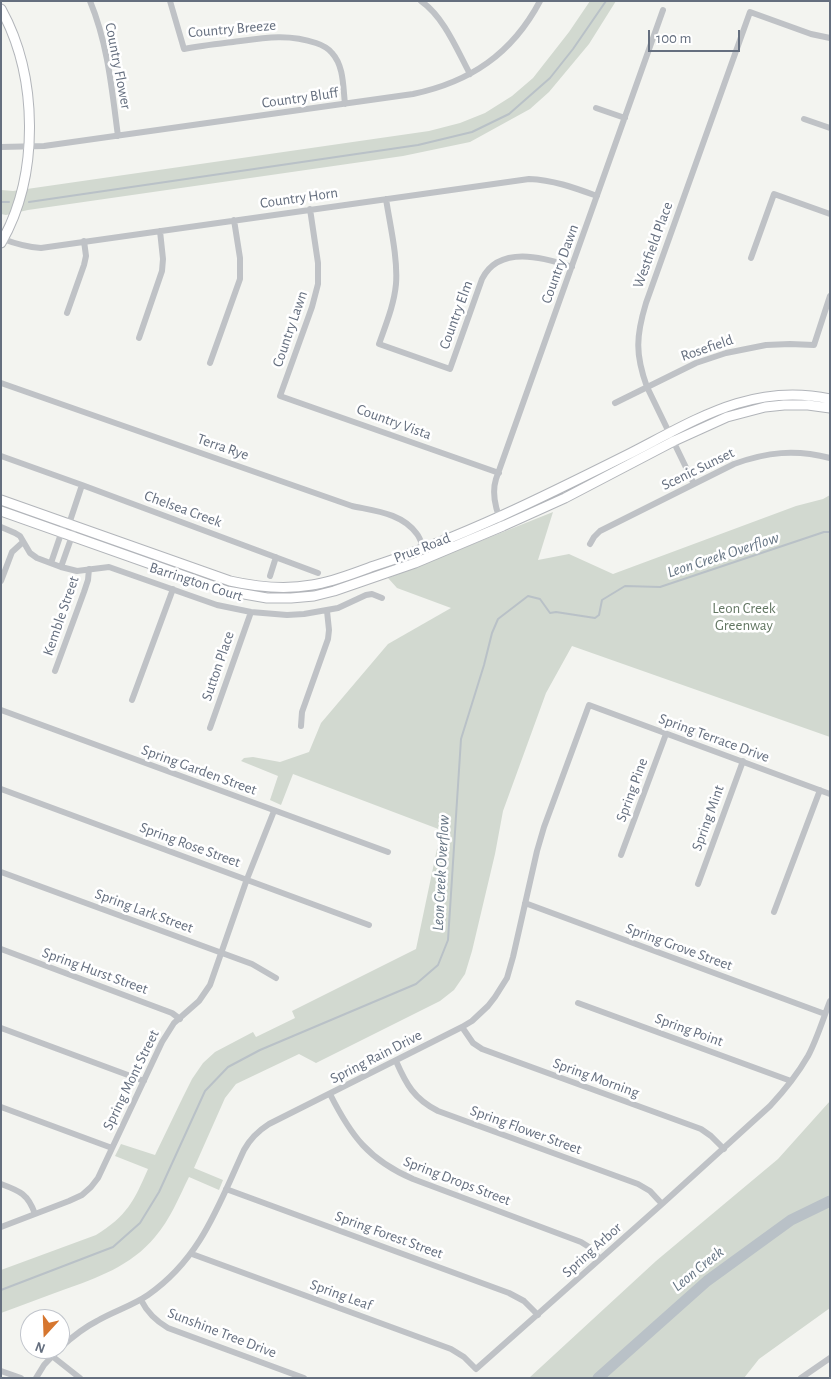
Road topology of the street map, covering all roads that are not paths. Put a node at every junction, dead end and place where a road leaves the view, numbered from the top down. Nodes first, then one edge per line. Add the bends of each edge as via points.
1 (90, 1) edge
2 (170, 1) edge
3 (421, 1) edge
4 (540, 1) edge
5 (1, 8) edge
6 (663, 10) dead end
7 (830, 38) edge
8 (470, 74) junction
9 (346, 104) junction
10 (596, 108) dead end
11 (625, 118) junction
12 (804, 118) dead end
13 (830, 128) edge
14 (118, 136) junction
15 (28, 146) junction
16 (1, 147) edge
17 (598, 196) junction
18 (386, 199) junction
19 (310, 210) junction
20 (830, 214) edge
21 (234, 220) junction
22 (160, 231) junction
23 (2, 241) edge
24 (84, 241) junction
25 (751, 258) dead end
26 (572, 267) junction
27 (830, 296) edge
28 (67, 313) dead end
29 (139, 338) dead end
30 (210, 363) dead end
31 (1, 383) edge
32 (647, 387) junction
33 (280, 396) joint
34 (830, 399) edge
35 (615, 403) dead end
36 (830, 408) edge
37 (670, 432) junction
38 (674, 441) junction
39 (1, 456) edge
40 (830, 458) edge
41 (499, 473) junction
42 (694, 484) junction
43 (82, 485) junction
44 (1, 500) edge
45 (1, 511) edge
46 (499, 517) junction
47 (70, 524) junction
48 (503, 526) junction
49 (1, 527) edge
50 (62, 532) junction
51 (72, 536) junction
52 (23, 542) junction
53 (590, 544) dead end
54 (56, 547) junction
55 (424, 549) junction
56 (67, 551) junction
57 (276, 557) junction
58 (51, 564) junction
59 (61, 567) junction
60 (89, 569) junction
61 (318, 573) dead end
62 (270, 576) dead end
63 (1, 581) edge
64 (230, 581) junction
65 (173, 589) junction
66 (227, 591) junction
67 (382, 598) dead end
68 (326, 611) junction
69 (251, 612) junction
70 (55, 671) dead end
71 (132, 700) dead end
72 (589, 705) joint
73 (1, 710) edge
74 (301, 726) dead end
75 (210, 728) dead end
76 (666, 734) junction
77 (743, 761) junction
78 (1, 789) edge
79 (820, 790) junction
80 (830, 794) edge
81 (274, 811) junction
82 (388, 852) dead end
83 (621, 855) dead end
84 (1, 872) edge
85 (247, 879) junction
86 (698, 884) dead end
87 (525, 903) junction
88 (774, 912) dead end
89 (369, 924) dead end
90 (1, 950) edge
91 (222, 952) junction
92 (276, 978) dead end
93 (830, 1001) edge
94 (578, 1003) dead end
95 (825, 1014) junction
96 (180, 1018) junction
97 (462, 1027) junction
98 (1, 1028) edge
99 (396, 1061) junction
100 (144, 1081) junction
101 (791, 1081) junction
102 (330, 1094) junction
103 (1, 1107) edge
104 (112, 1148) junction
105 (724, 1149) junction
106 (1, 1184) edge
107 (226, 1188) junction
108 (662, 1204) junction
109 (35, 1214) junction
110 (1, 1227) edge
111 (192, 1254) junction
112 (600, 1259) junction
113 (141, 1300) junction
114 (538, 1315) junction
115 (70, 1339) edge
116 (830, 1358) edge
117 (50, 1359) edge
118 (56, 1359) edge
119 (476, 1370) joint
120 (1, 1371) edge
121 (21, 1378) edge
122 (36, 1378) edge
123 (80, 1378) edge
124 (304, 1378) edge
125 (801, 1378) edge

1 - 14 street, Country Flower via 104,43
2 - 9 street, Country Breeze via 184,49 274,36 296,37 324,46 338,61
3 - 8 street via 440,20
4 - 8 street, Country Bluff via 531,18 508,46
5 - 15 main road via 18,45 27,83
6 - 11 street, Country Dawn
7 - 32 street, Westfield Place via 750,12 640,323 637,340 639,359
8 - 9 street, Country Bluff via 430,91
9 - 14 street, Country Bluff
10 - 11 street
11 - 17 street, Country Dawn
12 - 13 street
14 - 15 street, Country Bluff
15 - 16 street, Country Bluff
15 - 23 main road via 22,191
17 - 18 street, Country Horn via 562,183 529,179
17 - 26 street, Country Dawn
18 - 19 street, Country Horn
18 - 26 street, Country Elm via 396,284 378,344 450,369 482,279 492,265 505,259 527,257
19 - 21 street, Country Horn
19 - 33 street, Country Lawn via 318,284
20 - 25 street via 774,194
21 - 22 street, Country Horn
21 - 30 street via 240,279
22 - 24 street, Country Horn
22 - 29 street via 162,271
23 - 24 street, Country Horn via 41,248
24 - 28 street via 84,265
26 - 41 street, Country Dawn
27 - 32 street, Rosefield via 814,345 766,345 726,353 696,363
31 - 55 street, Terra Rye via 352,506 396,517 418,535
32 - 35 street, Rosefield
32 - 37 street, Westfield Place
33 - 41 street, Country Vista
34 - 37 main road, Prue Road via 784,395 743,401
36 - 38 main road, Prue Road via 784,405 745,411
37 - 38 street, Westfield Place
37 - 46 main road, Prue Road
38 - 42 street, Westfield Place
38 - 48 main road, Prue Road
39 - 43 street, Chelsea Creek
40 - 42 street, Scenic Sunset via 797,452 778,453 734,464
41 - 46 street, Country Dawn via 494,493
42 - 53 street, Scenic Sunset via 600,531
43 - 47 street
43 - 57 street, Chelsea Creek
44 - 47 main road, Prue Road
45 - 50 main road, Prue Road
46 - 48 street, Country Dawn
46 - 55 main road, Prue Road
47 - 50 street
47 - 51 street
47 - 64 main road, Prue Road
48 - 66 main road, Prue Road via 415,563 314,596 267,598
49 - 52 street, Barrington Court via 20,536
50 - 51 main road, Prue Road
50 - 54 street
51 - 56 street
51 - 66 main road, Prue Road
52 - 58 street, Barrington Court via 32,555
52 - 63 street via 12,552
54 - 56 street
54 - 58 street
55 - 64 main road, Prue Road via 312,585 268,588
56 - 59 street
57 - 61 street, Chelsea Creek
57 - 62 street
58 - 59 street, Barrington Court
59 - 60 street, Barrington Court via 77,571
60 - 65 street, Barrington Court via 109,567
60 - 70 street, Kemble Street via 88,580
64 - 66 main road
65 - 69 street, Barrington Court via 216,605
65 - 71 street
67 - 68 street, Barrington Court via 366,595
68 - 69 street, Barrington Court via 287,615
68 - 74 street via 328,639 302,712
69 - 75 street, Sutton Place
72 - 76 street, Spring Terrace Drive
72 - 87 street, Spring Rain Drive via 544,827
73 - 81 street, Spring Garden Street
76 - 77 street, Spring Terrace Drive
76 - 83 street, Spring Pine
77 - 79 street, Spring Terrace Drive
77 - 86 street, Spring Mint
78 - 85 street, Spring Rose Street
79 - 80 street, Spring Terrace Drive
79 - 88 street
81 - 82 street, Spring Garden Street
81 - 85 street, Spring Mont Street
84 - 91 street, Spring Lark Street
85 - 89 street, Spring Rose Street
85 - 91 street, Spring Mont Street
87 - 95 street, Spring Grove Street
87 - 97 street, Spring Rain Drive via 512,962 502,988 481,1014
90 - 96 street, Spring Hurst Street
91 - 92 street, Spring Lark Street via 257,966
91 - 96 street, Spring Mont Street via 210,985
93 - 95 street, Spring Arbor
94 - 101 street, Spring Point
95 - 101 street, Spring Arbor via 808,1056
96 - 100 street, Spring Mont Street via 162,1042
97 - 99 street, Spring Rain Drive
97 - 105 street, Spring Morning via 473,1043 482,1049 701,1130
98 - 100 street
99 - 102 street, Spring Rain Drive
99 - 108 street, Spring Flower Street via 405,1081 427,1106 638,1184
100 - 104 street, Spring Mont Street
101 - 105 street, Spring Arbor via 770,1106
102 - 107 street, Spring Rain Drive via 259,1130 248,1144
102 - 112 street, Spring Drops Street via 356,1139 387,1166 413,1179 582,1242
103 - 104 street
104 - 109 street, Spring Mont Street via 98,1178 82,1195
105 - 108 street, Spring Arbor
106 - 109 street via 23,1194
107 - 111 street, Spring Rain Drive
107 - 114 street, Spring Forest Street via 509,1293 524,1301
108 - 112 street, Spring Arbor
109 - 110 street, Spring Mont Street
111 - 113 street, Spring Rain Drive via 162,1285
111 - 119 street, Spring Leaf via 451,1349 464,1356
112 - 114 street, Spring Arbor
113 - 115 street, Spring Rain Drive via 98,1320
113 - 124 street, Sunshine Tree Drive via 149,1313 168,1328
114 - 119 street, Spring Arbor
116 - 125 street
117 - 122 street, Spring Rain Drive
118 - 123 street
120 - 121 street

